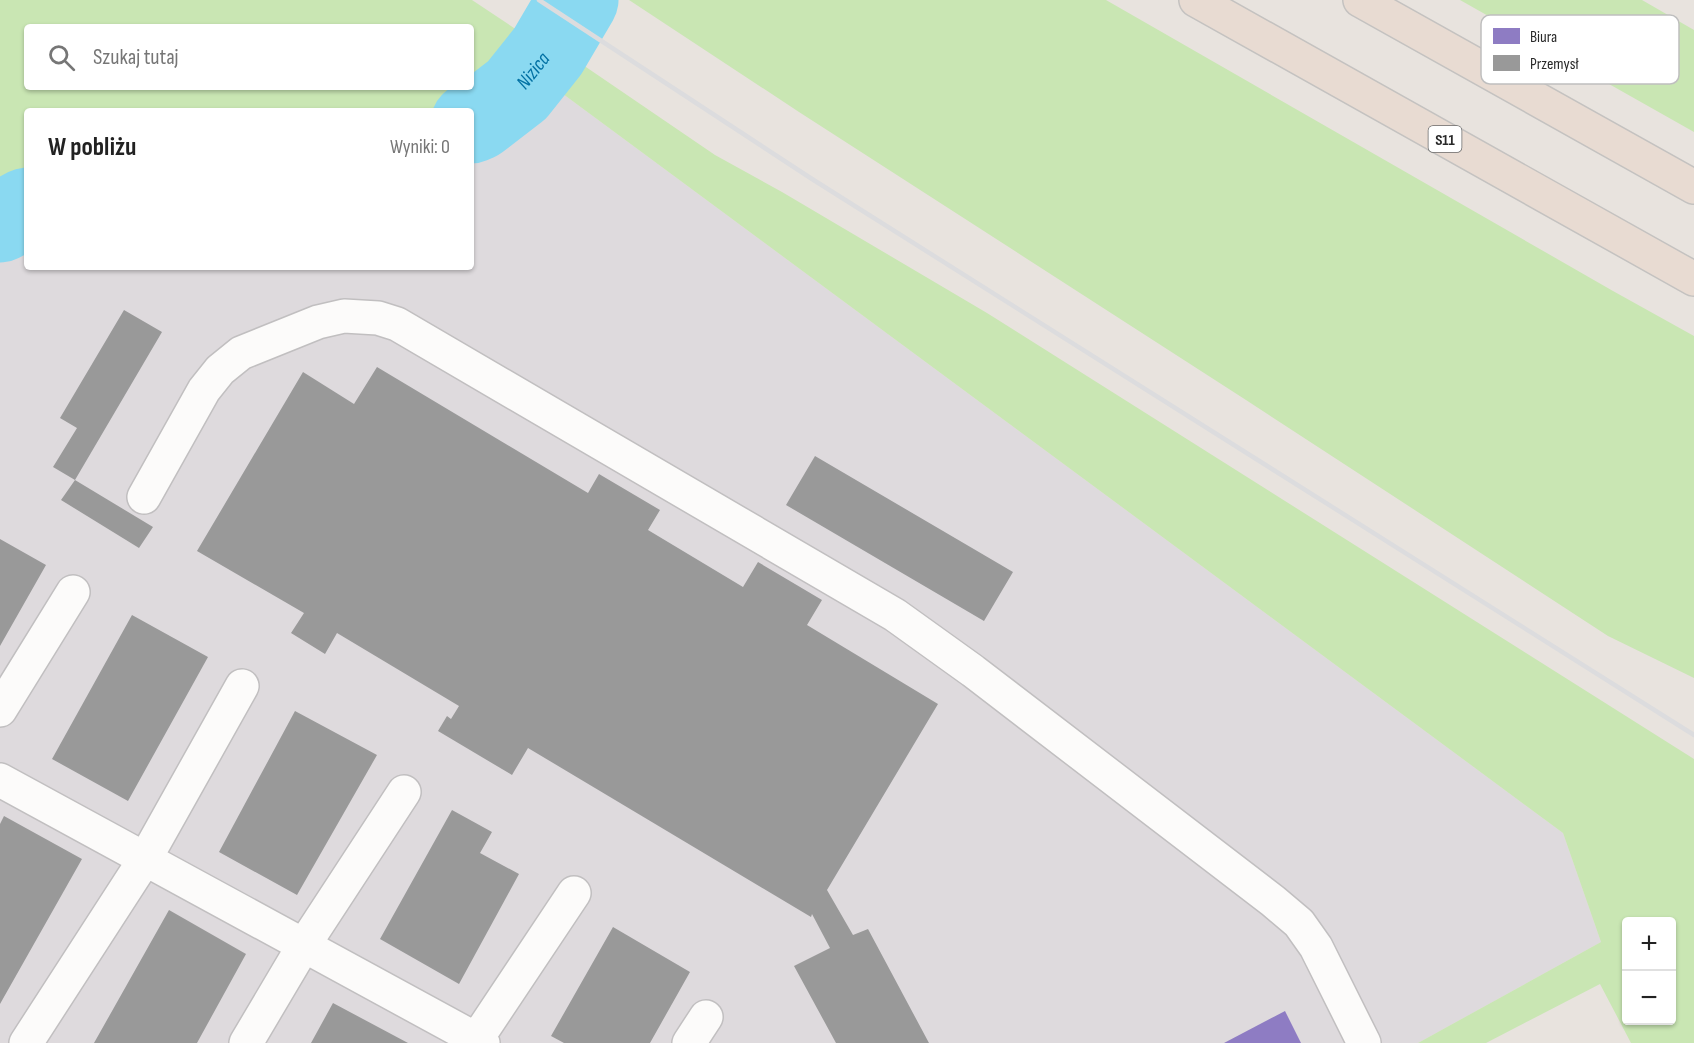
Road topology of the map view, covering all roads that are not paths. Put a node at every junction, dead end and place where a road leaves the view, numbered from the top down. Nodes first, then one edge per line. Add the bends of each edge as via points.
1 (1196, 0) edge
2 (1360, 0) edge
3 (1481, 68) edge
4 (1510, 84) edge
5 (1694, 187) edge
6 (1694, 279) edge
7 (144, 497) dead end
8 (73, 592) dead end
9 (242, 686) dead end
10 (0, 710) edge
11 (0, 780) edge
12 (404, 792) dead end
13 (145, 859) junction
14 (574, 892) dead end
15 (304, 945) junction
16 (477, 1042) edge
17 (26, 1043) edge
18 (246, 1043) edge
19 (1364, 1043) edge

1 - 6 highway, S11
2 - 3 highway
4 - 5 highway
7 - 19 lane via 204,390 241,353 318,322 344,316 378,318 397,324 896,615 973,671 1299,923 1316,947
8 - 10 lane
9 - 13 lane
11 - 13 lane
12 - 15 lane
13 - 15 lane
13 - 17 lane
14 - 16 lane
15 - 16 lane
15 - 18 lane

